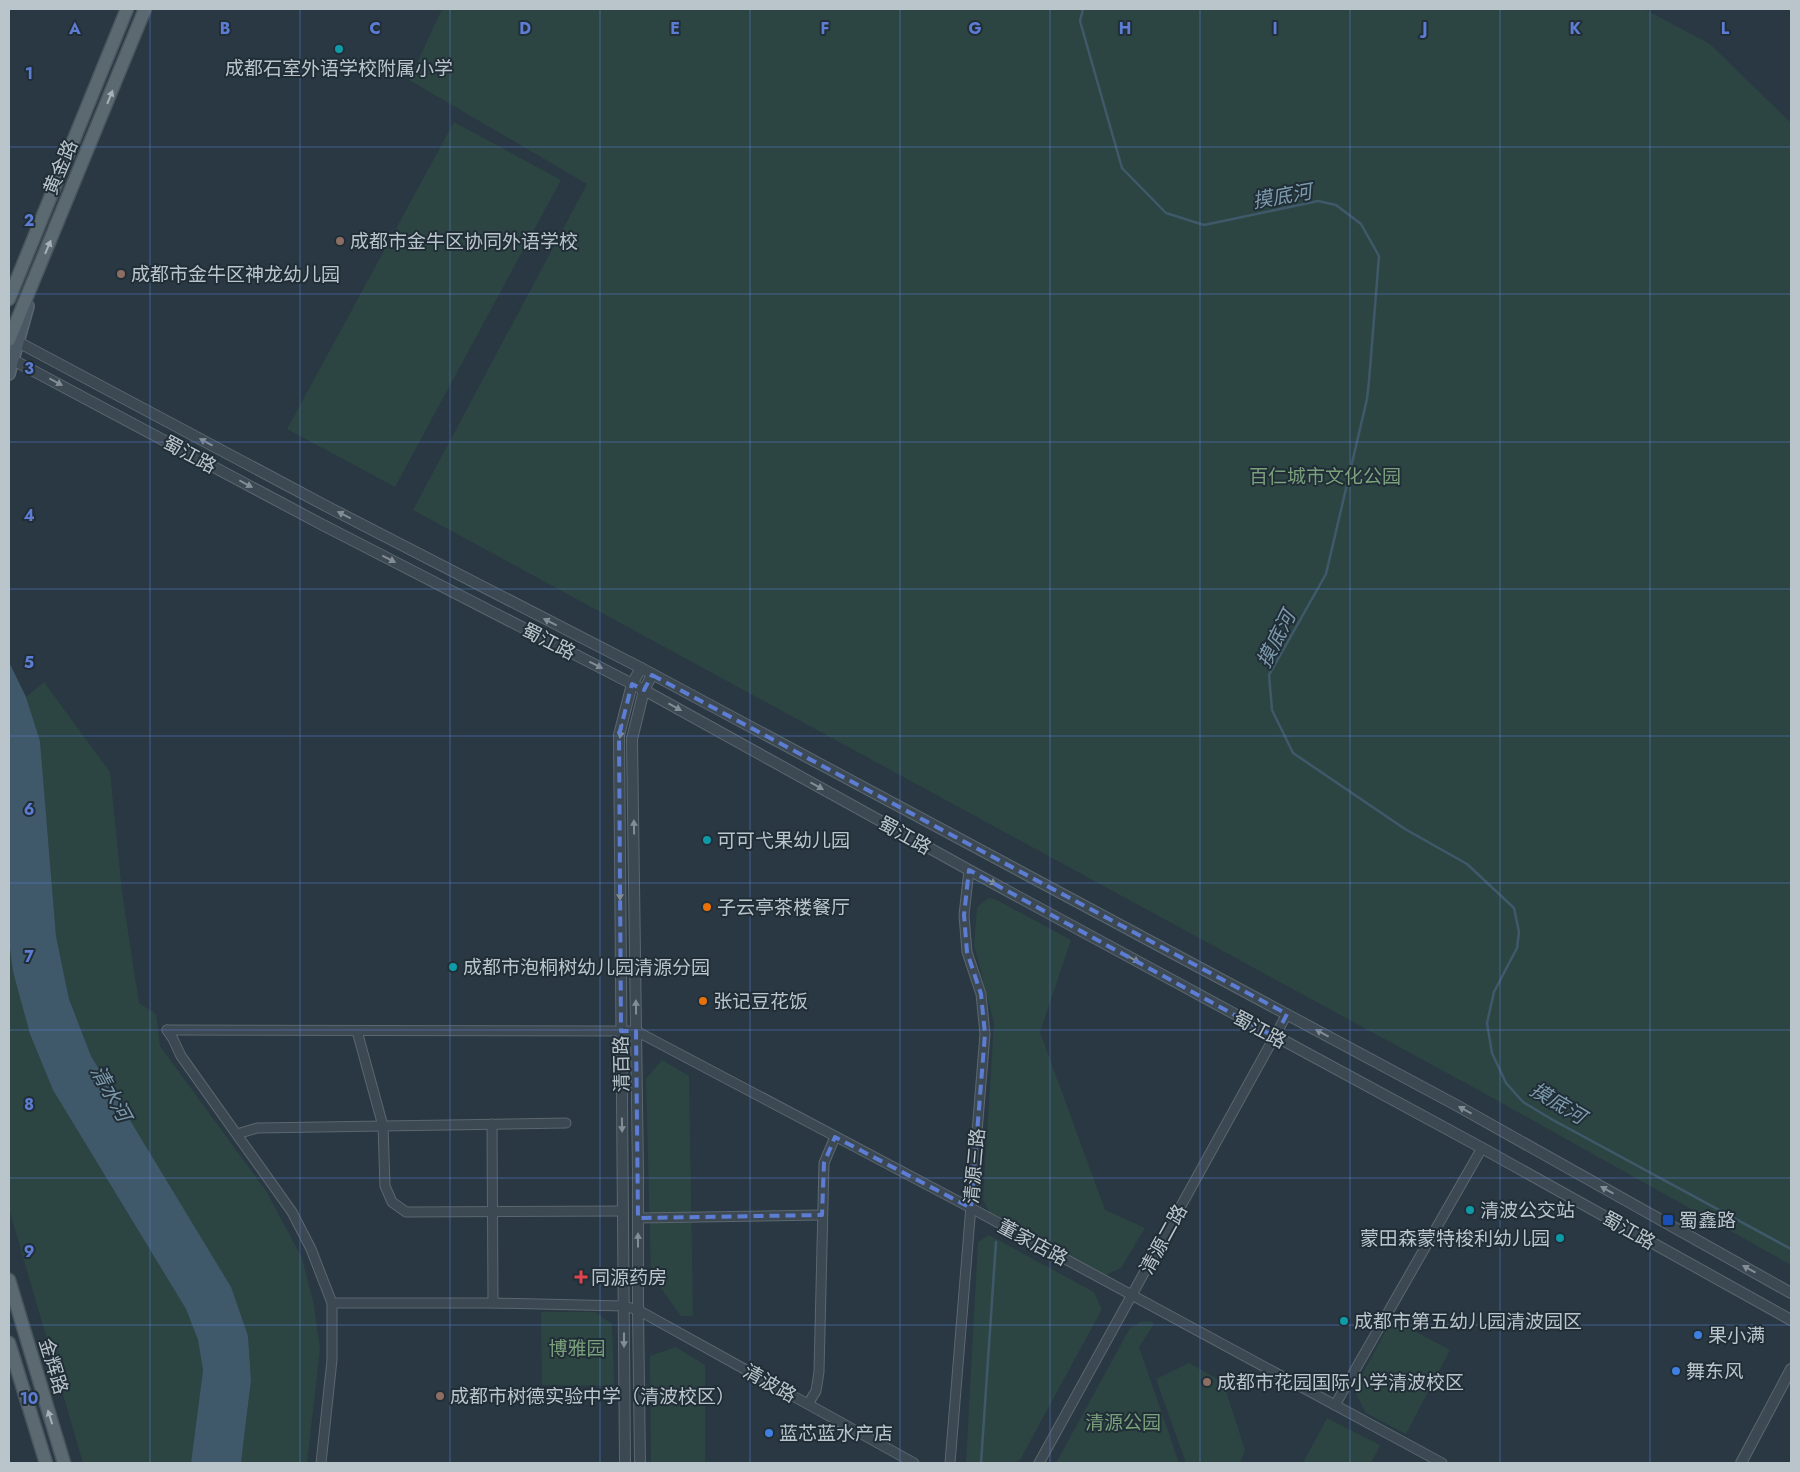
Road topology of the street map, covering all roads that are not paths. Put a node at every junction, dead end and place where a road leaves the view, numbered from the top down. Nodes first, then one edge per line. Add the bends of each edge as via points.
1 (128, 9) edge
2 (145, 9) edge
3 (22, 267) junction
4 (9, 291) edge
5 (9, 299) edge
6 (13, 341) edge
7 (13, 360) junction
8 (9, 374) edge
9 (640, 668) junction
10 (652, 675) junction
11 (632, 684) junction
12 (644, 690) junction
13 (970, 870) junction
14 (1287, 1014) junction
15 (357, 1031) junction
16 (621, 1031) junction
17 (636, 1031) junction
18 (1274, 1037) junction
19 (566, 1123) dead end
20 (492, 1124) junction
21 (383, 1126) junction
22 (237, 1134) junction
23 (835, 1136) junction
24 (1482, 1148) junction
25 (971, 1208) junction
26 (622, 1210) junction
27 (492, 1211) junction
28 (822, 1215) junction
29 (638, 1218) junction
30 (9, 1280) edge
31 (1791, 1293) edge
32 (1132, 1296) junction
33 (332, 1303) junction
34 (493, 1303) junction
35 (624, 1306) junction
36 (638, 1310) junction
37 (1791, 1320) edge
38 (9, 1343) edge
39 (1791, 1368) edge
40 (808, 1404) junction
41 (1335, 1406) junction
42 (46, 1463) edge
43 (64, 1463) edge
44 (321, 1463) edge
45 (625, 1463) edge
46 (640, 1463) edge
47 (914, 1463) edge
48 (950, 1463) edge
49 (1039, 1463) edge
50 (1442, 1463) edge
51 (1740, 1463) edge

1 - 3 main road, 黄金路
6 -> 2 main road, 黄金路 via 40,266
3 - 4 main road
3 - 5 main road, 黄金路
6 - 7 main road
9 -> 6 street, 蜀江路
7 - 8 main road
7 -> 11 street, 蜀江路
9 - 10 street, 蜀江路
9 - 11 street, 清百路
10 - 12 street, 清百路
10 - 14 street, 蜀江路
11 - 12 street, 蜀江路
11 -> 16 street, 清百路 via 619,735
12 -> 13 street, 蜀江路
17 -> 12 street, 清百路 via 632,739
13 -> 18 street, 蜀江路
13 - 25 street, 清源三路 via 964,915 967,952 981,994 985,1034
14 - 18 street, 清源二路
31 -> 14 street, 蜀江路
15 - 16 street, 董家店路
15 - 21 street
15 - 22 street, 董家店路 via 167,1030 181,1056
16 - 17 street, 董家店路
16 -> 26 street, 清百路
17 - 23 street, 董家店路
17 - 29 street, 清百路
18 - 24 street, 蜀江路
18 - 32 street, 清源二路
19 - 20 street
20 - 21 street
20 - 27 street
21 - 22 street via 258,1128
21 - 27 street via 385,1186 392,1202 406,1212
22 - 33 street via 292,1212 311,1249
23 - 25 street, 董家店路
23 - 28 street via 824,1163
24 - 37 street, 蜀江路
24 - 41 street
25 - 32 street, 董家店路
25 - 48 street, 清源三路
26 - 27 street
26 - 35 street, 清百路
27 - 34 street
28 - 29 street
28 - 40 street via 819,1372 816,1391
36 -> 29 street, 清百路
43 -> 30 main road, 金辉路
32 - 41 street, 董家店路
32 - 49 street, 清源二路
33 - 34 street, 清波路
33 - 44 street via 332,1360
34 - 35 street, 清波路
35 - 36 street, 清波路
35 -> 45 street, 清百路
36 - 40 street, 清波路
36 - 46 street, 清百路
38 - 42 main road, 金辉路
39 - 51 street
40 - 47 street, 清波路
41 - 50 street, 董家店路

